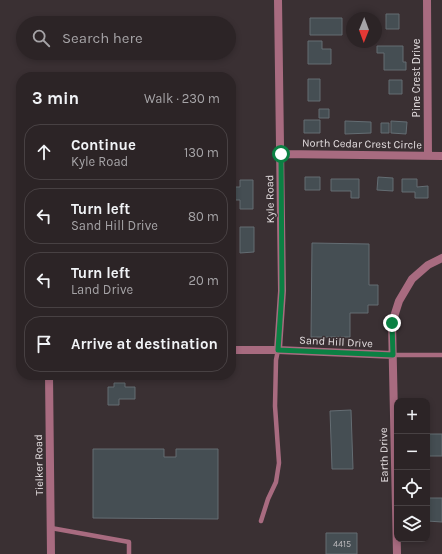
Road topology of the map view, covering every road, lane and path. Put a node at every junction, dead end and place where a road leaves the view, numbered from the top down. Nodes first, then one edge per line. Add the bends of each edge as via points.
1 (278, 0) edge
2 (427, 0) edge
3 (281, 154) junction
4 (428, 156) junction
5 (442, 156) edge
6 (442, 258) edge
7 (236, 350) edge
8 (278, 350) junction
9 (393, 355) junction
10 (442, 355) edge
11 (49, 380) edge
12 (261, 521) dead end
13 (51, 528) junction
14 (51, 554) edge
15 (129, 554) edge
16 (397, 554) edge

1 - 3 street, Kyle Road
2 - 4 street, Pine Crest Drive
3 - 4 street, North Cedar Crest Circle
3 - 8 street, Kyle Road via 282,291
4 - 5 street, North Cedar Crest Circle
6 - 9 street, Earth Drive via 428,265 412,279 398,301 392,323
7 - 8 street, Sand Hill Drive
8 - 9 street, Sand Hill Drive
8 - 12 lane via 275,406 279,463 276,482
9 - 10 lane
9 - 16 street, Earth Drive
11 - 13 street, Tielker Road
13 - 14 street, Tielker Road
13 - 15 lane via 129,542

